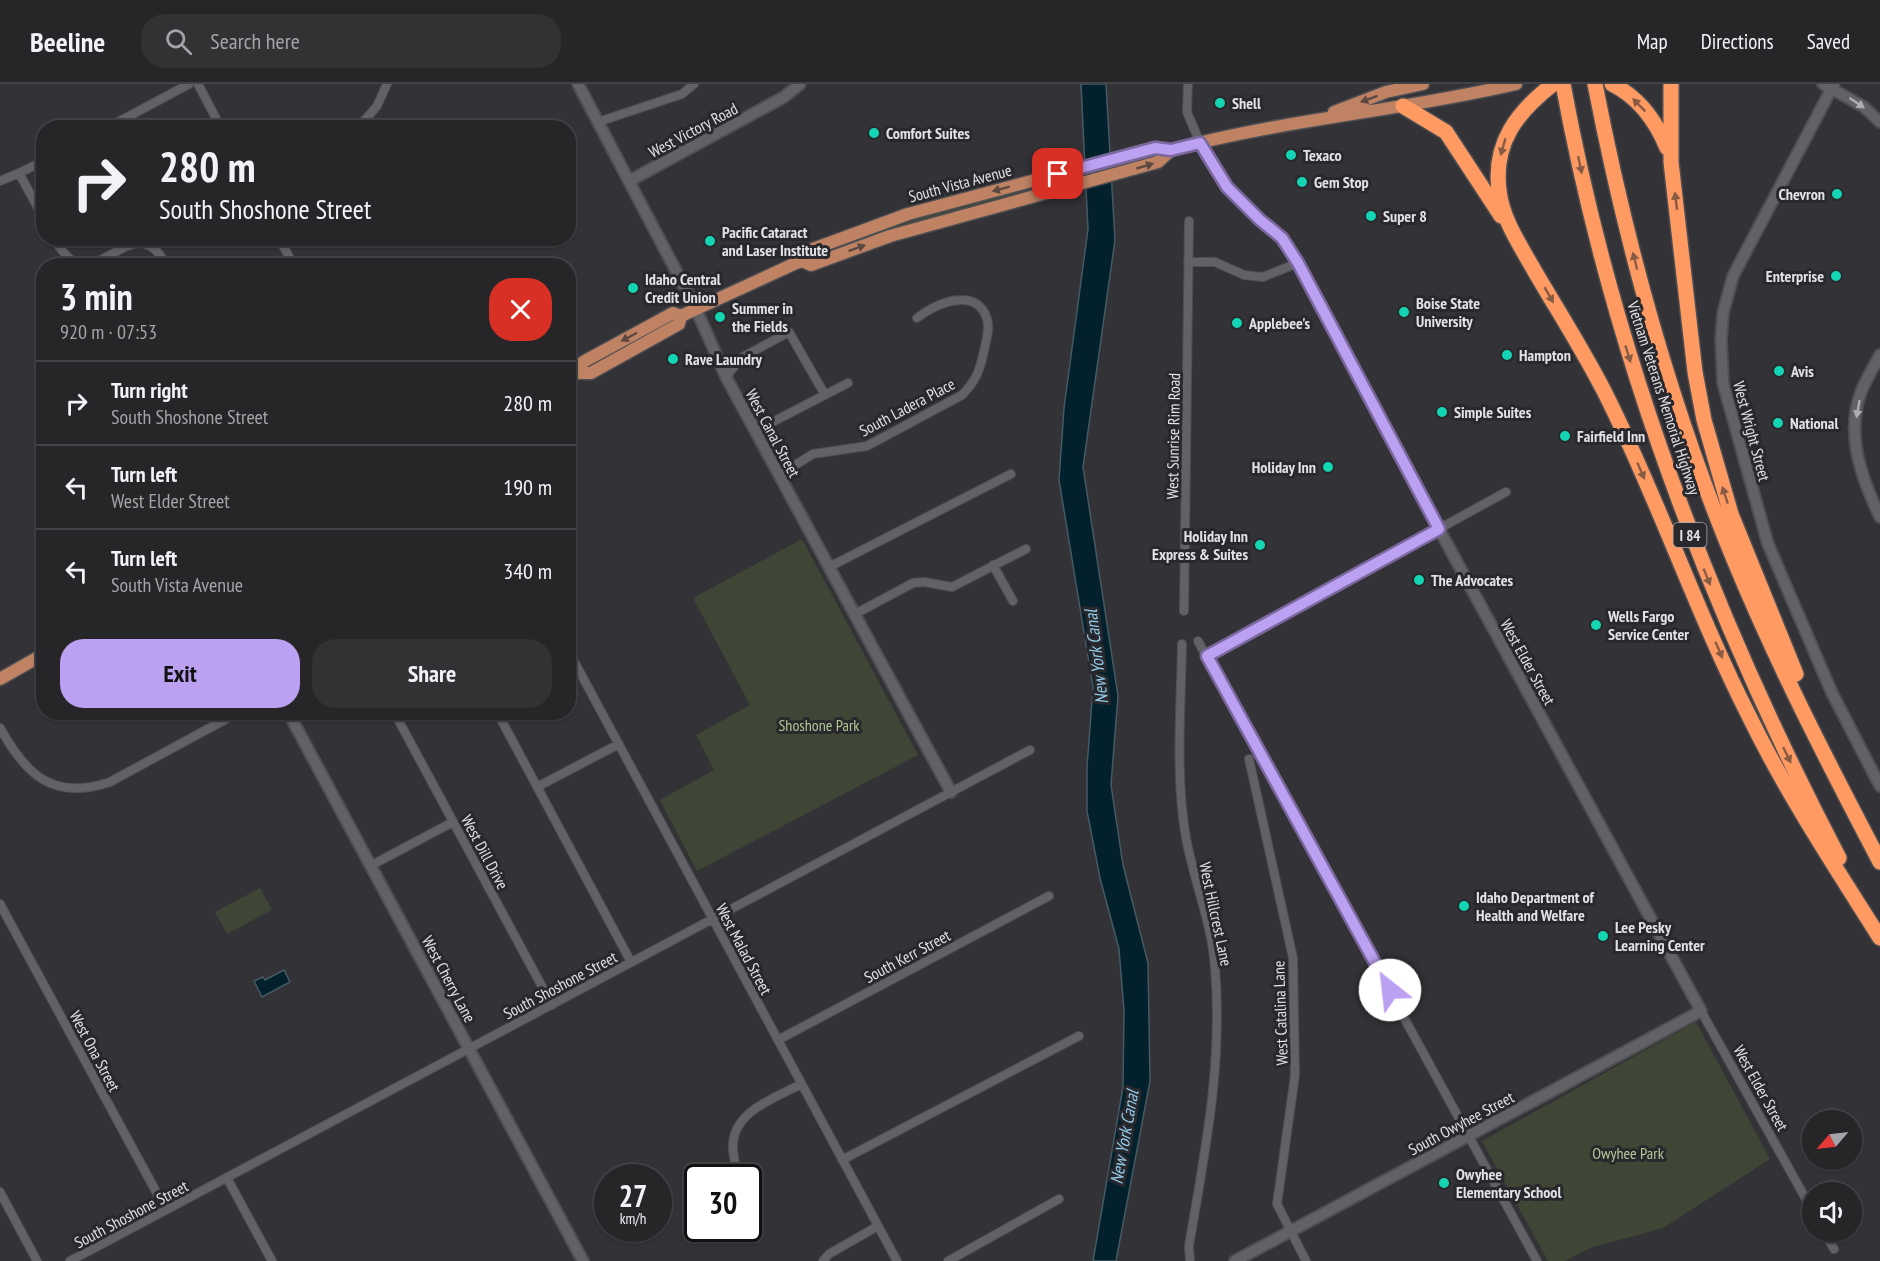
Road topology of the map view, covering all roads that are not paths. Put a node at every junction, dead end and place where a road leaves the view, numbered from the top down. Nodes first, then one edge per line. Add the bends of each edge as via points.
1 (189, 84) edge
2 (198, 84) edge
3 (387, 84) edge
4 (578, 84) edge
5 (694, 84) edge
6 (800, 84) edge
7 (1188, 84) edge
8 (1423, 84) edge
9 (1516, 84) edge
10 (1553, 84) edge
11 (1563, 84) edge
12 (1595, 84) edge
13 (1671, 84) edge
14 (1830, 85) edge
15 (1616, 86) edge
16 (1403, 106) junction
17 (1317, 119) junction
18 (122, 120) edge
19 (217, 120) edge
20 (365, 120) edge
21 (598, 122) junction
22 (1880, 122) edge
23 (1200, 143) junction
24 (1171, 150) junction
25 (1671, 162) junction
26 (36, 166) edge
27 (19, 173) junction
28 (0, 181) edge
29 (629, 181) junction
30 (36, 204) edge
31 (1189, 221) dead end
32 (1520, 245) junction
33 (127, 246) edge
34 (150, 246) edge
35 (105, 258) edge
36 (163, 258) edge
37 (802, 261) junction
38 (1188, 262) junction
39 (1298, 263) junction
40 (696, 309) junction
41 (916, 318) dead end
42 (1880, 355) edge
43 (576, 375) edge
44 (726, 377) junction
45 (848, 383) dead end
46 (825, 395) junction
47 (755, 431) junction
48 (1011, 474) dead end
49 (779, 475) junction
50 (1506, 492) dead end
51 (1880, 517) edge
52 (1439, 529) junction
53 (1026, 549) dead end
54 (993, 565) junction
55 (829, 567) junction
56 (1013, 601) dead end
57 (1184, 611) dead end
58 (855, 614) junction
59 (1198, 641) dead end
60 (1182, 644) dead end
61 (1207, 656) junction
62 (36, 659) edge
63 (576, 665) edge
64 (0, 679) edge
65 (223, 720) edge
66 (292, 720) edge
67 (398, 720) edge
68 (501, 720) edge
69 (0, 728) edge
70 (619, 744) junction
71 (1030, 750) dead end
72 (1249, 759) dead end
73 (1880, 786) edge
74 (537, 787) junction
75 (951, 792) junction
76 (453, 822) junction
77 (1868, 839) junction
78 (1880, 862) edge
79 (370, 866) junction
80 (1049, 896) dead end
81 (0, 904) edge
82 (712, 919) junction
83 (1880, 937) edge
84 (632, 962) junction
85 (552, 1005) junction
86 (1701, 1011) junction
87 (1079, 1036) dead end
88 (778, 1040) junction
89 (469, 1048) junction
90 (801, 1084) junction
91 (1470, 1136) junction
92 (842, 1160) junction
93 (735, 1164) edge
94 (226, 1178) junction
95 (0, 1192) edge
96 (1802, 1192) edge
97 (1059, 1199) dead end
98 (166, 1210) junction
99 (878, 1226) junction
100 (1291, 1232) junction
101 (1830, 1242) edge
102 (1834, 1249) dead end
103 (37, 1261) edge
104 (70, 1261) edge
105 (272, 1261) edge
106 (583, 1261) edge
107 (823, 1261) edge
108 (897, 1261) edge
109 (948, 1261) edge
110 (1190, 1261) edge
111 (1235, 1261) edge
112 (1306, 1261) edge
113 (1537, 1261) edge

1 - 18 street
2 - 19 street
3 - 20 street
4 - 21 street, West Canal Street
5 - 21 street via 682,94
6 - 29 street, West Victory Road via 784,97
7 - 23 street via 1187,112
8 -> 17 main road, South Vista Avenue via 1386,92
9 - 16 main road, South Vista Avenue
10 -> 32 highway via 1509,128 1498,167 1503,210
11 -> 83 highway, Vietnam Veterans Memorial Highway / I 84 via 1616,314 1680,508 1754,687
77 -> 12 highway, Vietnam Veterans Memorial Highway / I 84 via 1773,648 1710,497 1646,300
13 - 25 highway
14 -> 22 street
14 - 73 street, West Wright Street via 1733,276 1722,322 1723,383 1768,544 1832,693
25 -> 15 highway via 1648,113
16 - 17 main road, South Vista Avenue
16 - 32 highway via 1446,132
17 - 23 main road, South Vista Avenue
21 - 29 street, West Canal Street
23 - 24 main road, South Vista Avenue
23 - 39 street, West Elder Street via 1227,187 1282,238
37 -> 24 main road, South Vista Avenue via 811,265 890,236 1158,162
24 -> 37 main road, South Vista Avenue via 1155,148 908,214 805,252
77 -> 25 highway via 1755,576 1715,465 1695,372
26 - 27 street
27 - 28 street
27 - 30 street
29 - 40 street, West Canal Street
31 - 38 street, West Sunrise Rim Road
32 -> 83 highway via 1608,399 1748,715 1813,834
33 - 35 street
34 - 36 street
37 - 40 main road, South Vista Avenue
38 - 39 street via 1215,262 1244,275 1263,277
38 - 57 street, West Sunrise Rim Road
39 - 52 street, West Elder Street
40 - 43 main road, South Vista Avenue via 681,316 679,324 591,373
40 - 44 street, West Canal Street
41 - 49 street, South Ladera Place via 932,306 957,299 971,301 982,309 988,329 980,373 973,385 962,395 867,446 813,454
42 -> 51 street via 1860,393 1854,426 1863,480
44 - 46 street via 741,358 789,332
44 - 47 street, West Canal Street
45 - 46 street
46 - 47 street
47 - 49 street, West Canal Street
48 - 55 street
49 - 55 street, West Canal Street
50 - 52 street
52 - 61 street
52 - 86 street, West Elder Street
53 - 54 street
54 - 56 street
54 - 58 street via 952,587 913,583
55 - 58 street, West Canal Street
58 - 75 street, West Canal Street
59 - 61 street
60 - 110 street, West Hillcrest Lane via 1180,787 1186,838 1215,965 1216,994 1214,1096 1188,1246
61 - 91 street
62 - 64 main road
63 - 70 street, West Malad Street
65 - 69 street via 92,788 59,787 35,776 13,752
66 - 79 street, West Cherry Lane
67 - 76 street, West Dill Drive
68 - 74 street
70 - 74 street
70 - 82 street, West Malad Street
71 - 75 street, South Shoshone Street
72 - 100 street, West Catalina Lane via 1293,958 1295,1075 1277,1204
74 - 84 street
75 - 82 street, South Shoshone Street
76 - 79 street
76 - 85 street, West Dill Drive
77 - 78 highway, Vietnam Veterans Memorial Highway / I 84
79 - 89 street, West Cherry Lane
80 - 88 street, South Kerr Street
81 - 98 street, West Ona Street
82 - 84 street, South Shoshone Street
82 - 88 street, West Malad Street
84 - 85 street, South Shoshone Street
85 - 89 street, South Shoshone Street
86 - 91 street, South Owyhee Street
86 - 96 street, West Elder Street
87 - 92 street
88 - 90 street, West Malad Street
89 - 94 street, South Shoshone Street
89 - 106 street, West Cherry Lane
90 - 92 street, West Malad Street
90 - 93 street via 744,1118 733,1141
91 - 100 street, South Owyhee Street
91 - 113 street
92 - 99 street, West Malad Street
94 - 98 street, South Shoshone Street
94 - 105 street
95 - 103 street
97 - 109 street
98 - 104 street, South Shoshone Street
99 - 107 street
99 - 108 street, West Malad Street
100 - 111 street, South Owyhee Street
100 - 112 street, West Catalina Lane
101 - 102 street

